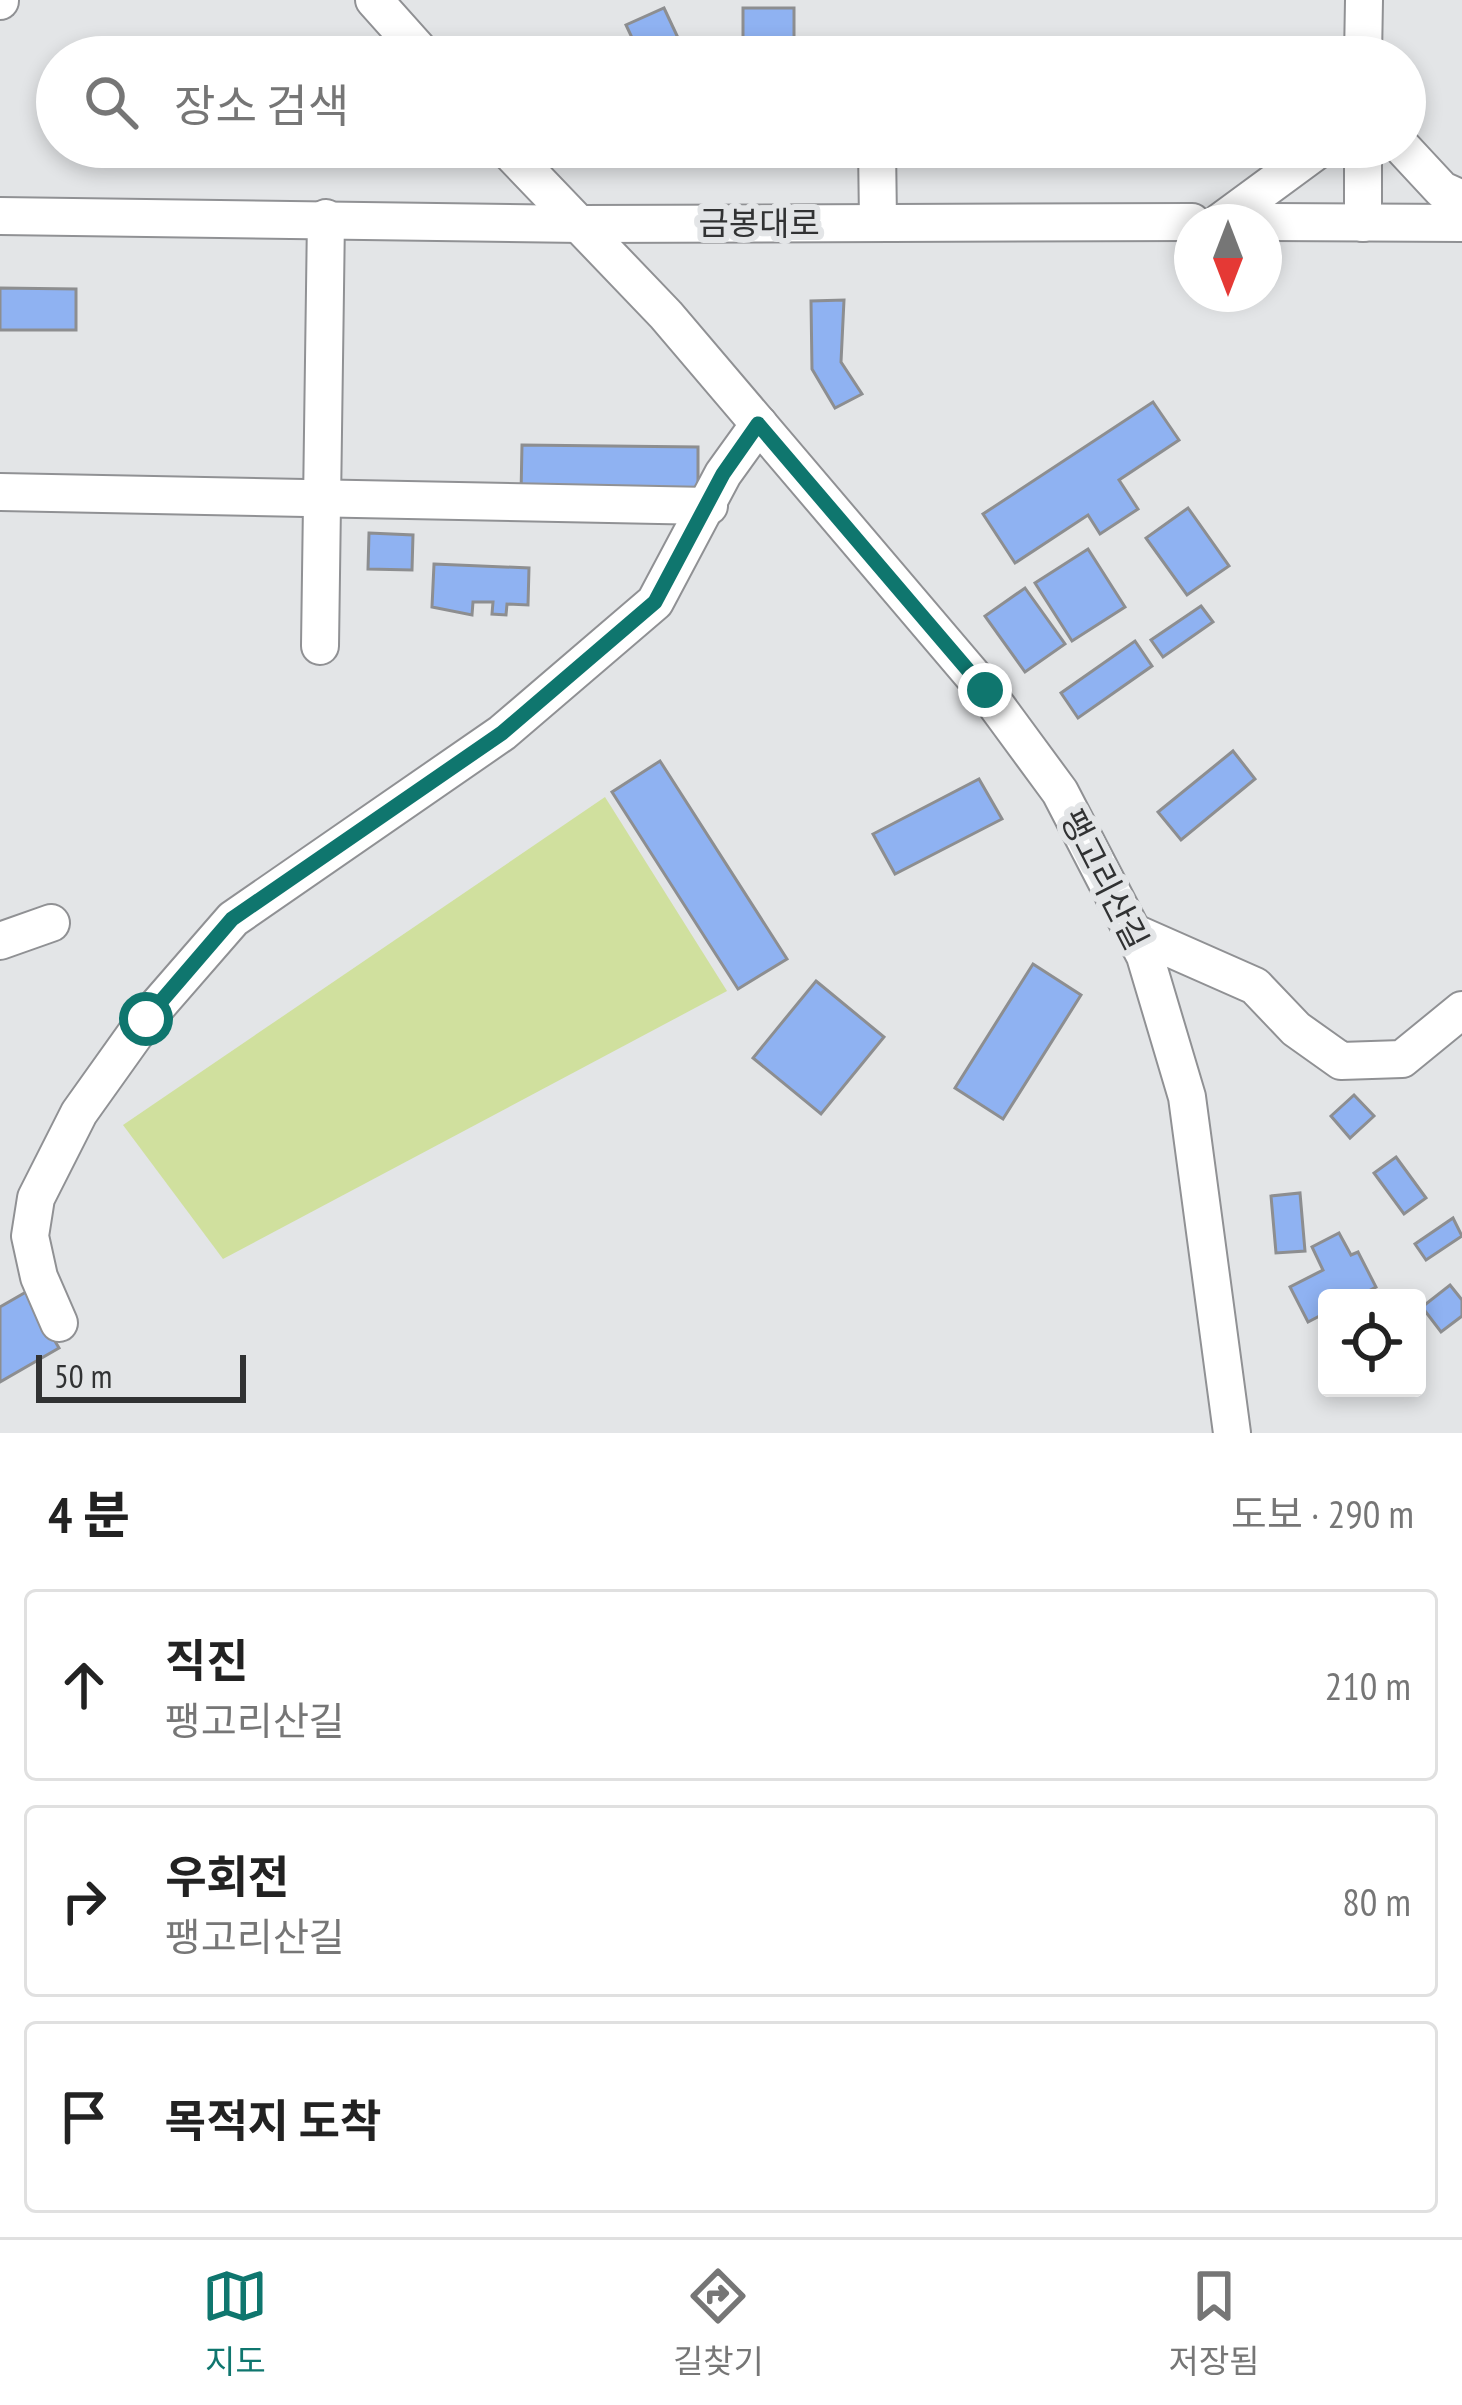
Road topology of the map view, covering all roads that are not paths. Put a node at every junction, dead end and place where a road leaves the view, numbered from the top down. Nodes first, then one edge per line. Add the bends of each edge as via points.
1 (374, 0) edge
2 (1364, 0) edge
3 (406, 36) edge
4 (1364, 36) edge
5 (526, 168) edge
6 (877, 168) edge
7 (1293, 168) edge
8 (1363, 168) edge
9 (1422, 168) edge
10 (1462, 199) edge
11 (1244, 204) edge
12 (0, 216) edge
13 (326, 218) junction
14 (878, 221) junction
15 (1174, 222) edge
16 (1282, 223) edge
17 (1363, 223) junction
18 (1462, 223) edge
19 (582, 224) junction
20 (758, 424) junction
21 (0, 492) edge
22 (320, 498) junction
23 (709, 506) junction
24 (320, 646) dead end
25 (51, 923) dead end
26 (1135, 933) junction
27 (0, 941) edge
28 (1462, 1010) edge
29 (59, 1323) dead end
30 (1232, 1433) edge

1 - 3 street
2 - 4 street
5 - 19 street, 팽고리산길
6 - 14 street
7 - 11 street
8 - 17 street
9 - 10 street
12 - 13 street, 금봉대로
13 - 19 street, 금봉대로
13 - 22 street
14 - 15 street, 금봉대로
14 - 19 street, 금봉대로
16 - 17 street
17 - 18 street
19 - 20 street, 팽고리산길
20 - 23 street
20 - 26 street, 팽고리산길 via 985,690 1060,792
21 - 22 street
22 - 23 street
22 - 24 street
23 - 29 street via 655,602 502,733 232,919 146,1019 79,1113 36,1198 30,1236
25 - 27 street
26 - 28 street via 1255,986 1341,1060 1402,1059
26 - 30 street, 팽고리산길 via 1187,1097

